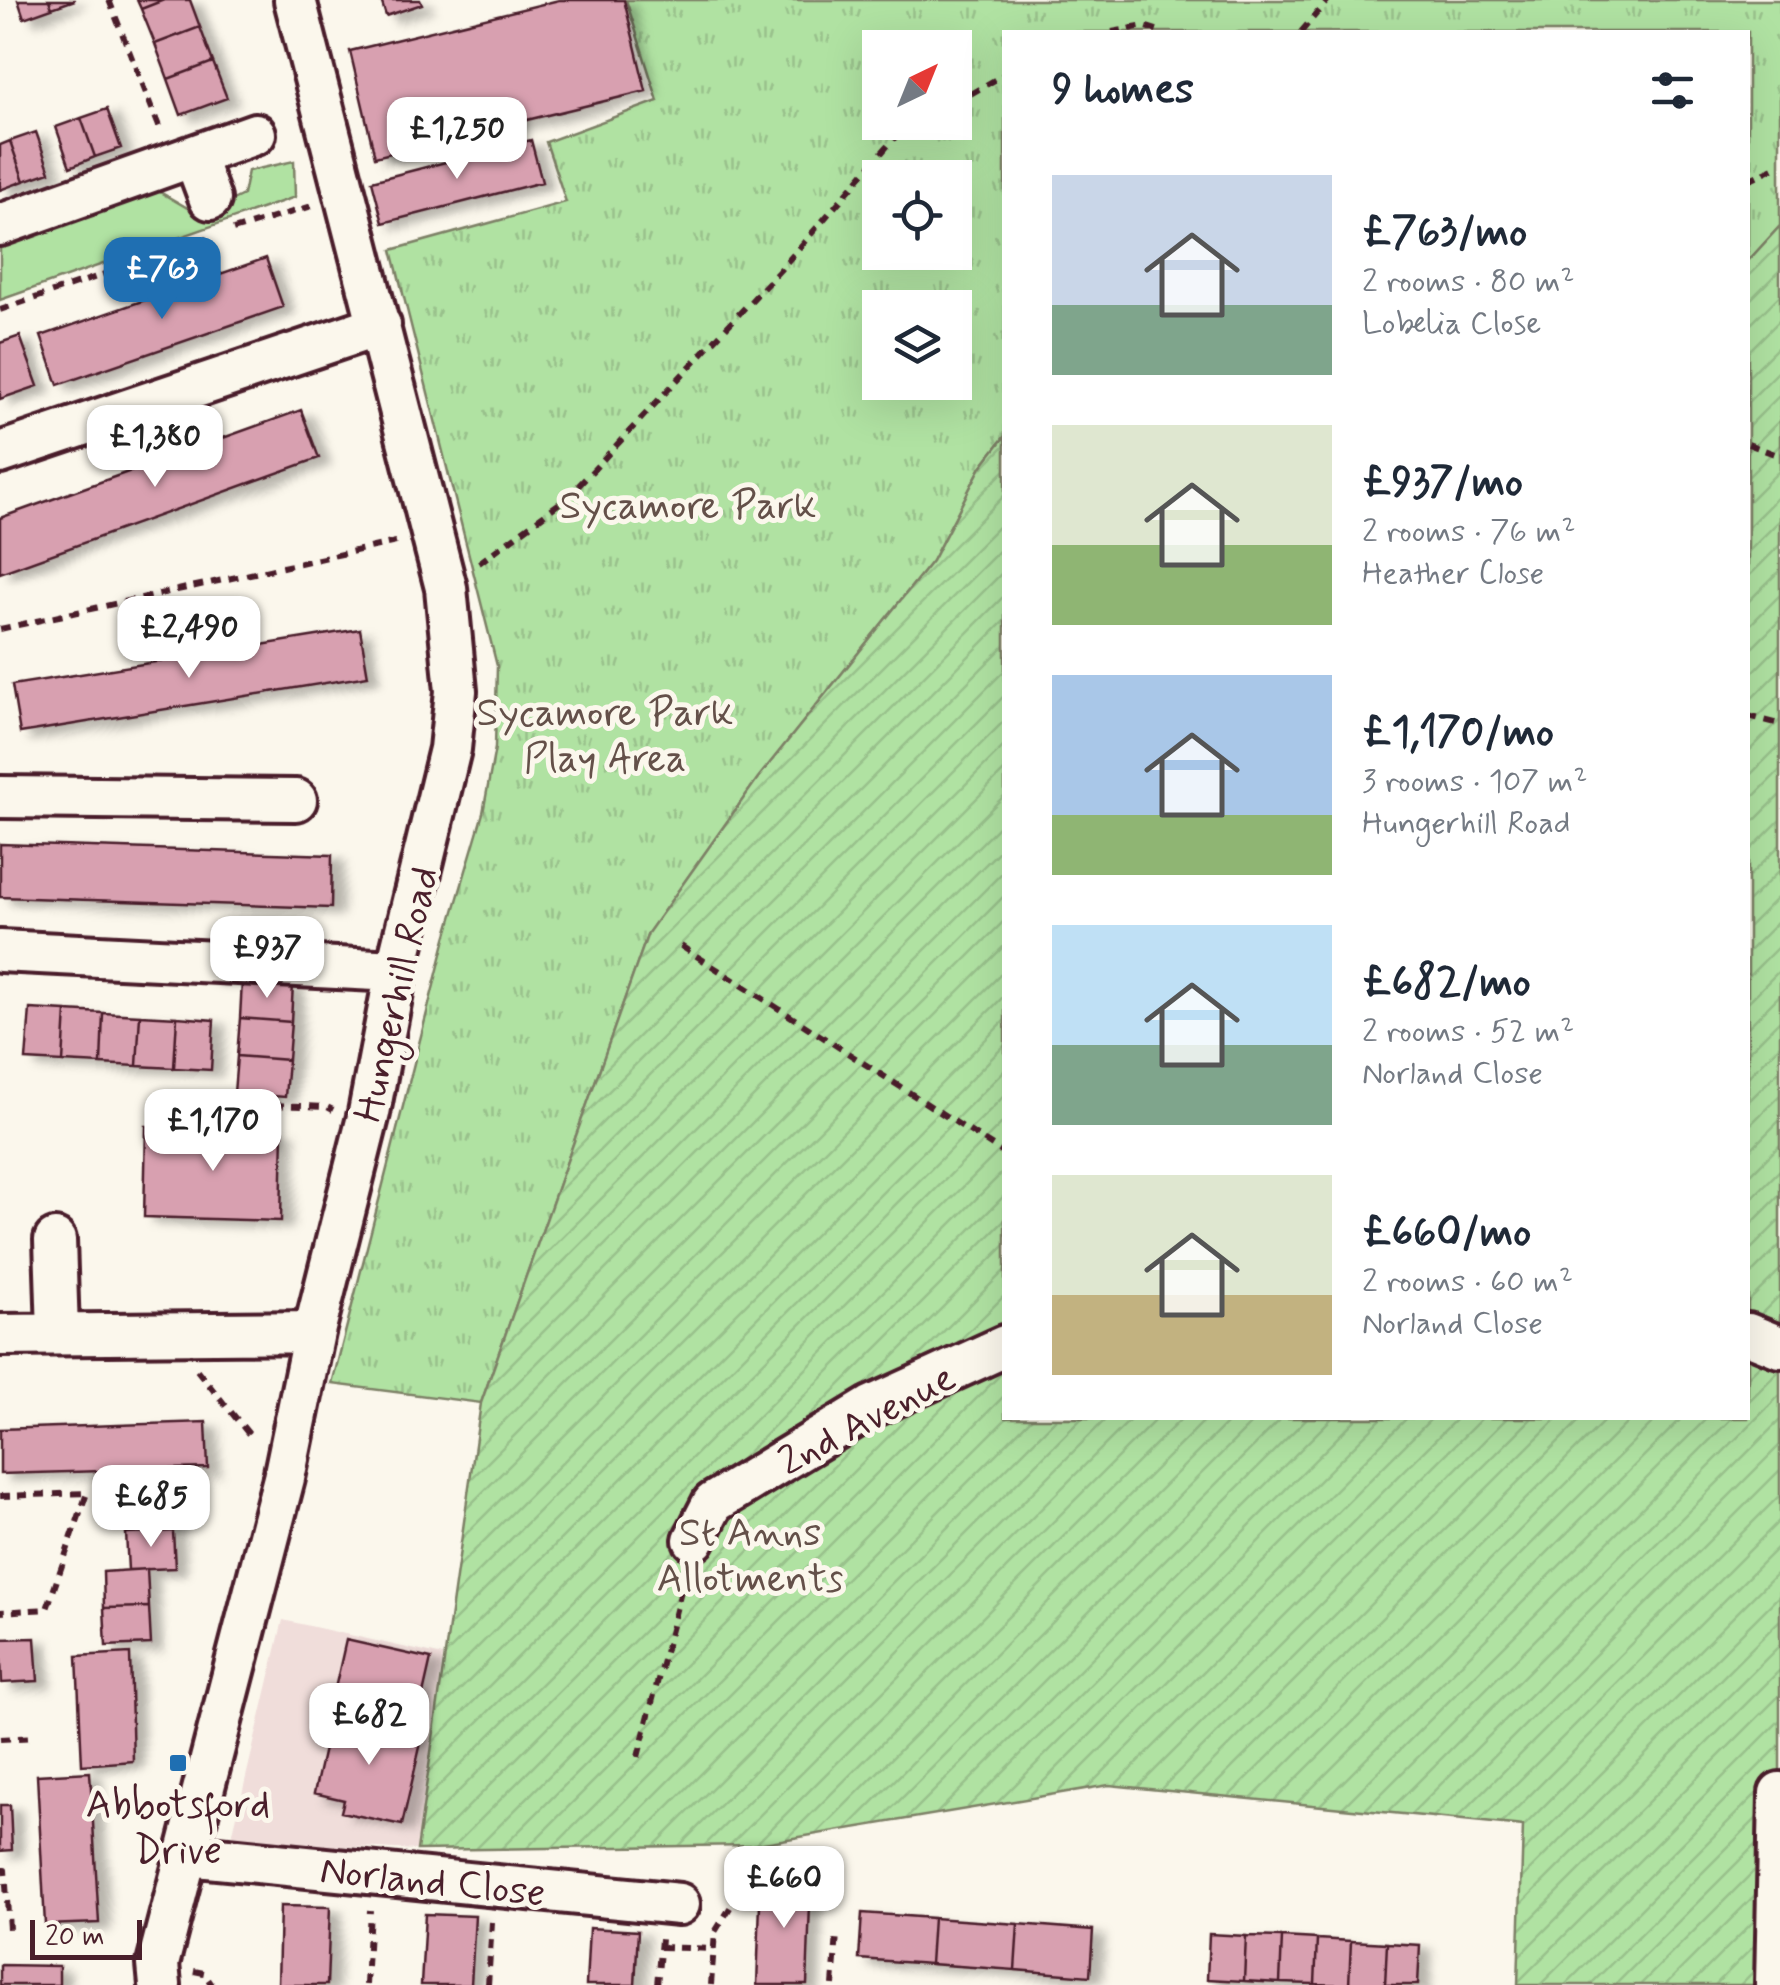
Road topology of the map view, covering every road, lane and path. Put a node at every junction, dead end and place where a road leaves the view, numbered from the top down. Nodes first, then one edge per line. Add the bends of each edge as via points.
1 (109, 0) edge
2 (295, 0) edge
3 (1328, 0) edge
4 (1123, 30) edge
5 (1157, 30) edge
6 (1303, 30) edge
7 (1002, 76) edge
8 (972, 92) edge
9 (255, 134) dead end
10 (894, 140) edge
11 (183, 159) junction
12 (1780, 165) edge
13 (1750, 179) edge
14 (346, 195) junction
15 (210, 198) dead end
16 (0, 225) edge
17 (0, 310) edge
18 (380, 325) junction
19 (1750, 445) edge
20 (0, 453) edge
21 (1780, 456) edge
22 (432, 534) junction
23 (446, 588) junction
24 (0, 629) edge
25 (1750, 716) edge
26 (1780, 724) edge
27 (0, 796) edge
28 (296, 800) dead end
29 (681, 946) dead end
30 (0, 952) edge
31 (396, 971) junction
32 (220, 1102) dead end
33 (368, 1113) junction
34 (1002, 1152) edge
35 (55, 1240) dead end
36 (165, 1331) junction
37 (314, 1332) junction
38 (58, 1334) junction
39 (0, 1335) edge
40 (1750, 1335) edge
41 (1002, 1347) edge
42 (1780, 1347) edge
43 (284, 1478) junction
44 (0, 1496) edge
45 (694, 1540) joint
46 (0, 1612) edge
47 (35, 1736) dead end
48 (0, 1738) edge
49 (638, 1757) dead end
50 (1780, 1793) edge
51 (187, 1855) junction
52 (0, 1870) edge
53 (372, 1874) junction
54 (494, 1886) junction
55 (741, 1890) dead end
56 (679, 1904) dead end
57 (8, 1929) dead end
58 (837, 1934) dead end
59 (660, 1947) dead end
60 (714, 1949) junction
61 (160, 1985) edge
62 (366, 1985) edge
63 (488, 1985) edge
64 (711, 1985) edge
65 (833, 1985) edge
66 (1776, 1985) edge

1 - 11 path
2 - 14 street, Hungerhill Road
3 - 6 path
4 - 5 path
7 - 8 path
9 - 11 street
10 - 23 path via 569,496
11 - 15 street
11 - 16 street
12 - 13 path
14 - 17 path
14 - 18 street, Hungerhill Road
18 - 20 street
18 - 22 street, Hungerhill Road
19 - 21 path
22 - 23 street, Hungerhill Road
22 - 24 path
23 - 31 street, Hungerhill Road via 456,691 450,748
25 - 26 path
27 - 28 street
29 - 34 path
30 - 31 street
31 - 33 street, Hungerhill Road
32 - 33 path
33 - 37 street, Hungerhill Road
35 - 38 street
36 - 37 street
36 - 38 street
36 - 43 path
37 - 43 street, Hungerhill Road
38 - 39 street
40 - 42 street
41 - 45 street, 2nd Avenue via 871,1407 713,1503
43 - 51 street, Hungerhill Road
44 - 46 path via 87,1493 46,1609
45 - 49 path
47 - 48 path
50 - 66 street
51 - 53 street, Norland Close
51 - 61 street, Hungerhill Road via 158,1964
52 - 57 path
53 - 54 street, Norland Close
53 - 62 path
54 - 56 street, Norland Close
54 - 63 path
55 - 60 path via 714,1932
58 - 65 path
59 - 60 path
60 - 64 path

